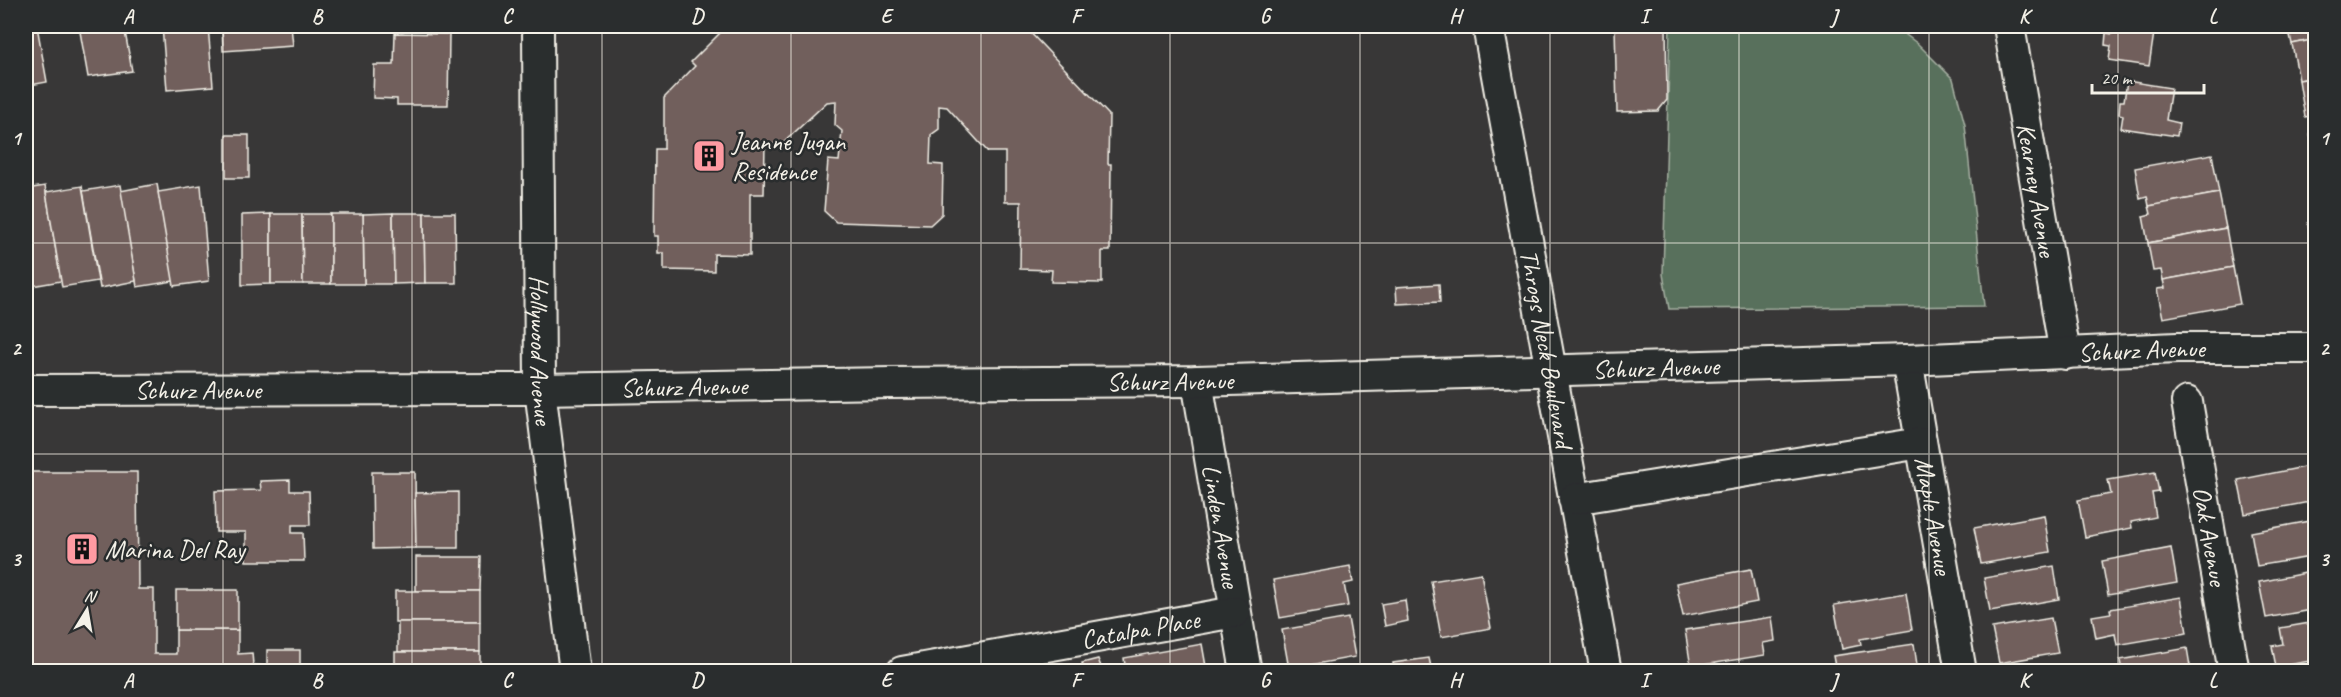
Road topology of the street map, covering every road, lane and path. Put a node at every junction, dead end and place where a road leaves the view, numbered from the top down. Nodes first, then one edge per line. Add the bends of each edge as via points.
1 (538, 26) edge
2 (1488, 26) edge
3 (2009, 26) edge
4 (2316, 348) edge
5 (2065, 354) junction
6 (1907, 360) junction
7 (1552, 372) junction
8 (1197, 381) junction
9 (540, 389) junction
10 (26, 390) edge
11 (2187, 402) dead end
12 (1922, 443) junction
13 (1574, 499) junction
14 (1235, 612) junction
15 (574, 672) edge
16 (902, 672) edge
17 (1246, 672) edge
18 (1606, 672) edge
19 (1961, 672) edge
20 (2234, 672) edge

1 - 9 street, Hollywood Avenue
2 - 7 street, Throgs Neck Boulevard
3 - 5 street, Kearney Avenue
4 - 5 street, Schurz Avenue via 2177,348
5 - 6 street, Schurz Avenue
6 - 7 street, Schurz Avenue
6 - 12 street, Maple Avenue
7 - 8 street, Schurz Avenue
7 - 13 street, Throgs Neck Boulevard
8 - 9 street, Schurz Avenue
8 - 14 street, Linden Avenue
9 - 10 street, Schurz Avenue
9 - 15 street, Hollywood Avenue
11 - 20 street, Oak Avenue
12 - 13 street
12 - 19 street, Maple Avenue
13 - 18 street, Throgs Neck Boulevard
14 - 16 street, Catalpa Place
14 - 17 street, Linden Avenue

